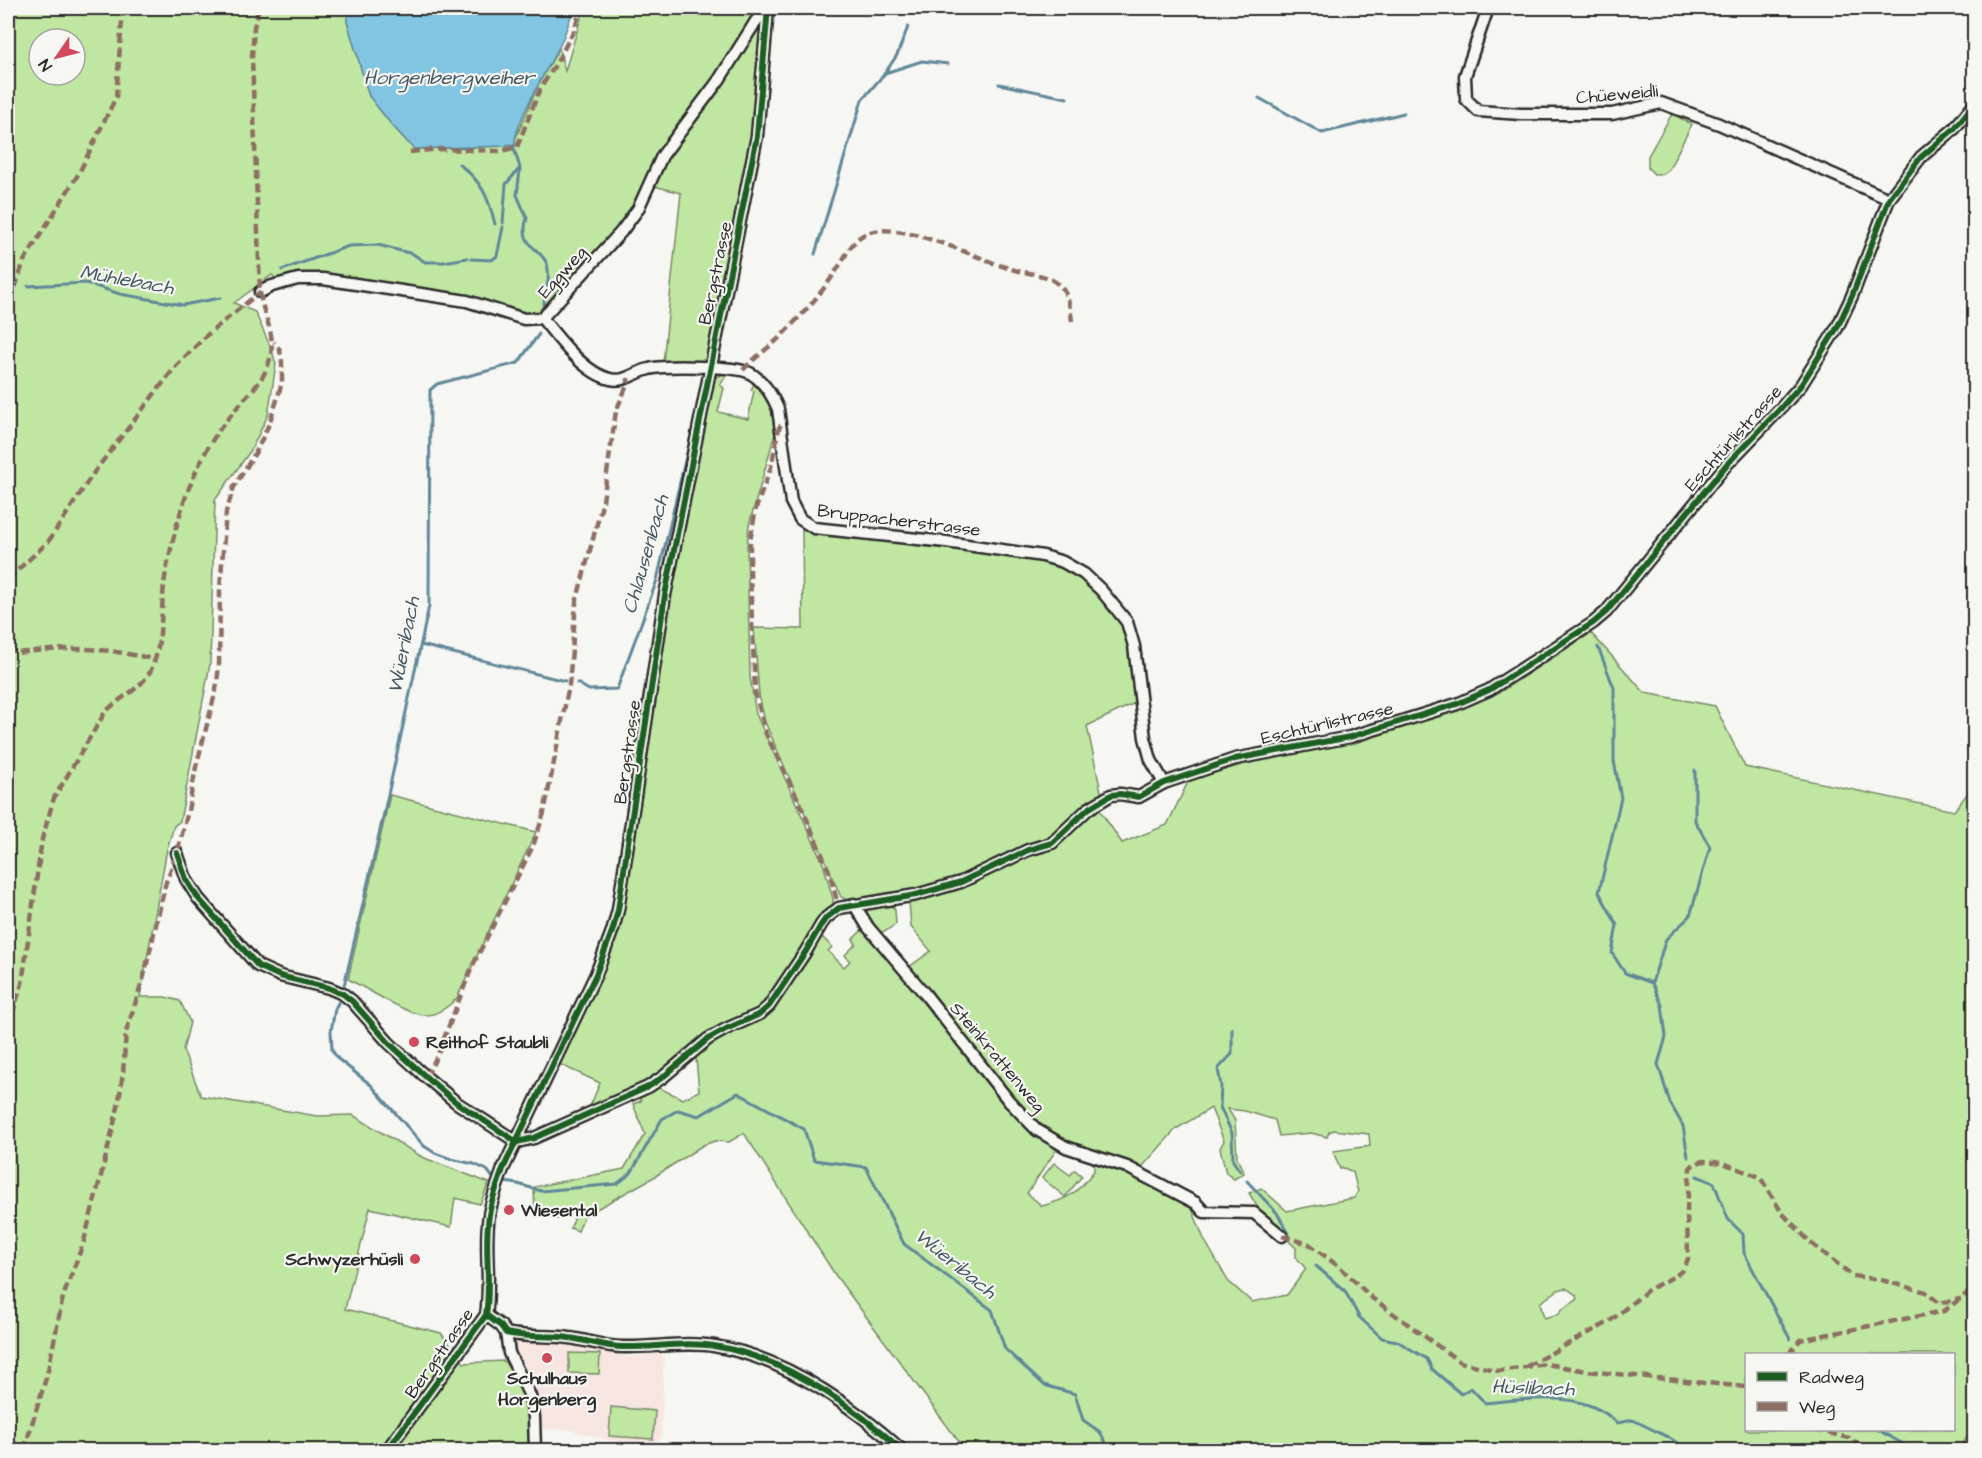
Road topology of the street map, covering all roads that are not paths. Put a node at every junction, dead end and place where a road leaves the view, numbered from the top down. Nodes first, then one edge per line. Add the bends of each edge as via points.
1 (1488, 8) edge
2 (768, 9) edge
3 (1974, 104) edge
4 (1889, 199) junction
5 (260, 292) dead end
6 (542, 318) junction
7 (710, 369) junction
8 (1164, 783) junction
9 (177, 854) dead end
10 (854, 904) junction
11 (517, 1142) junction
12 (1282, 1236) dead end
13 (486, 1315) junction
14 (506, 1333) junction
15 (387, 1450) edge
16 (535, 1450) edge
17 (902, 1450) edge

1 - 4 street, Chüeweidli via 1465,76 1466,99 1478,111 1612,114 1661,103 1719,124
2 - 6 street, Eggweg via 662,156 638,210
2 - 7 street, Bergstrasse via 758,136
3 - 4 street, Eschtürlistrasse via 1954,129 1921,157
4 - 8 street, Eschtürlistrasse via 1852,296 1820,358 1593,623 1489,690 1457,704 1350,737 1235,759
5 - 6 street, Eggweg via 298,279 323,279 467,301 524,319
6 - 7 street, Bruppacherstrasse via 563,345 601,376 612,380 659,368
7 - 8 street, Bruppacherstrasse via 743,370 759,379 773,398 781,425 791,502 809,526 1043,556 1084,574 1127,622 1134,646 1145,738 1151,760
7 - 11 street, Bergstrasse via 665,595 618,910 596,974
8 - 10 street, Eschtürlistrasse via 1138,797 1111,795 1088,809 1052,843 1028,850 961,882 916,895
9 - 11 street via 198,898 258,966 328,988 352,1000 389,1043 426,1077
10 - 11 street, Eschtürlistrasse via 839,908 826,918 776,998 760,1014 708,1039 648,1087
10 - 12 street, Steinkrattenweg via 888,952 1037,1130 1066,1147 1127,1167 1196,1203 1204,1212 1254,1213
11 - 13 street, Bergstrasse via 498,1183 489,1215
13 - 14 street
13 - 15 street, Bergstrasse
14 - 16 street via 508,1353 530,1396
14 - 17 street via 568,1337 620,1347 688,1344 738,1351 776,1365 818,1388

